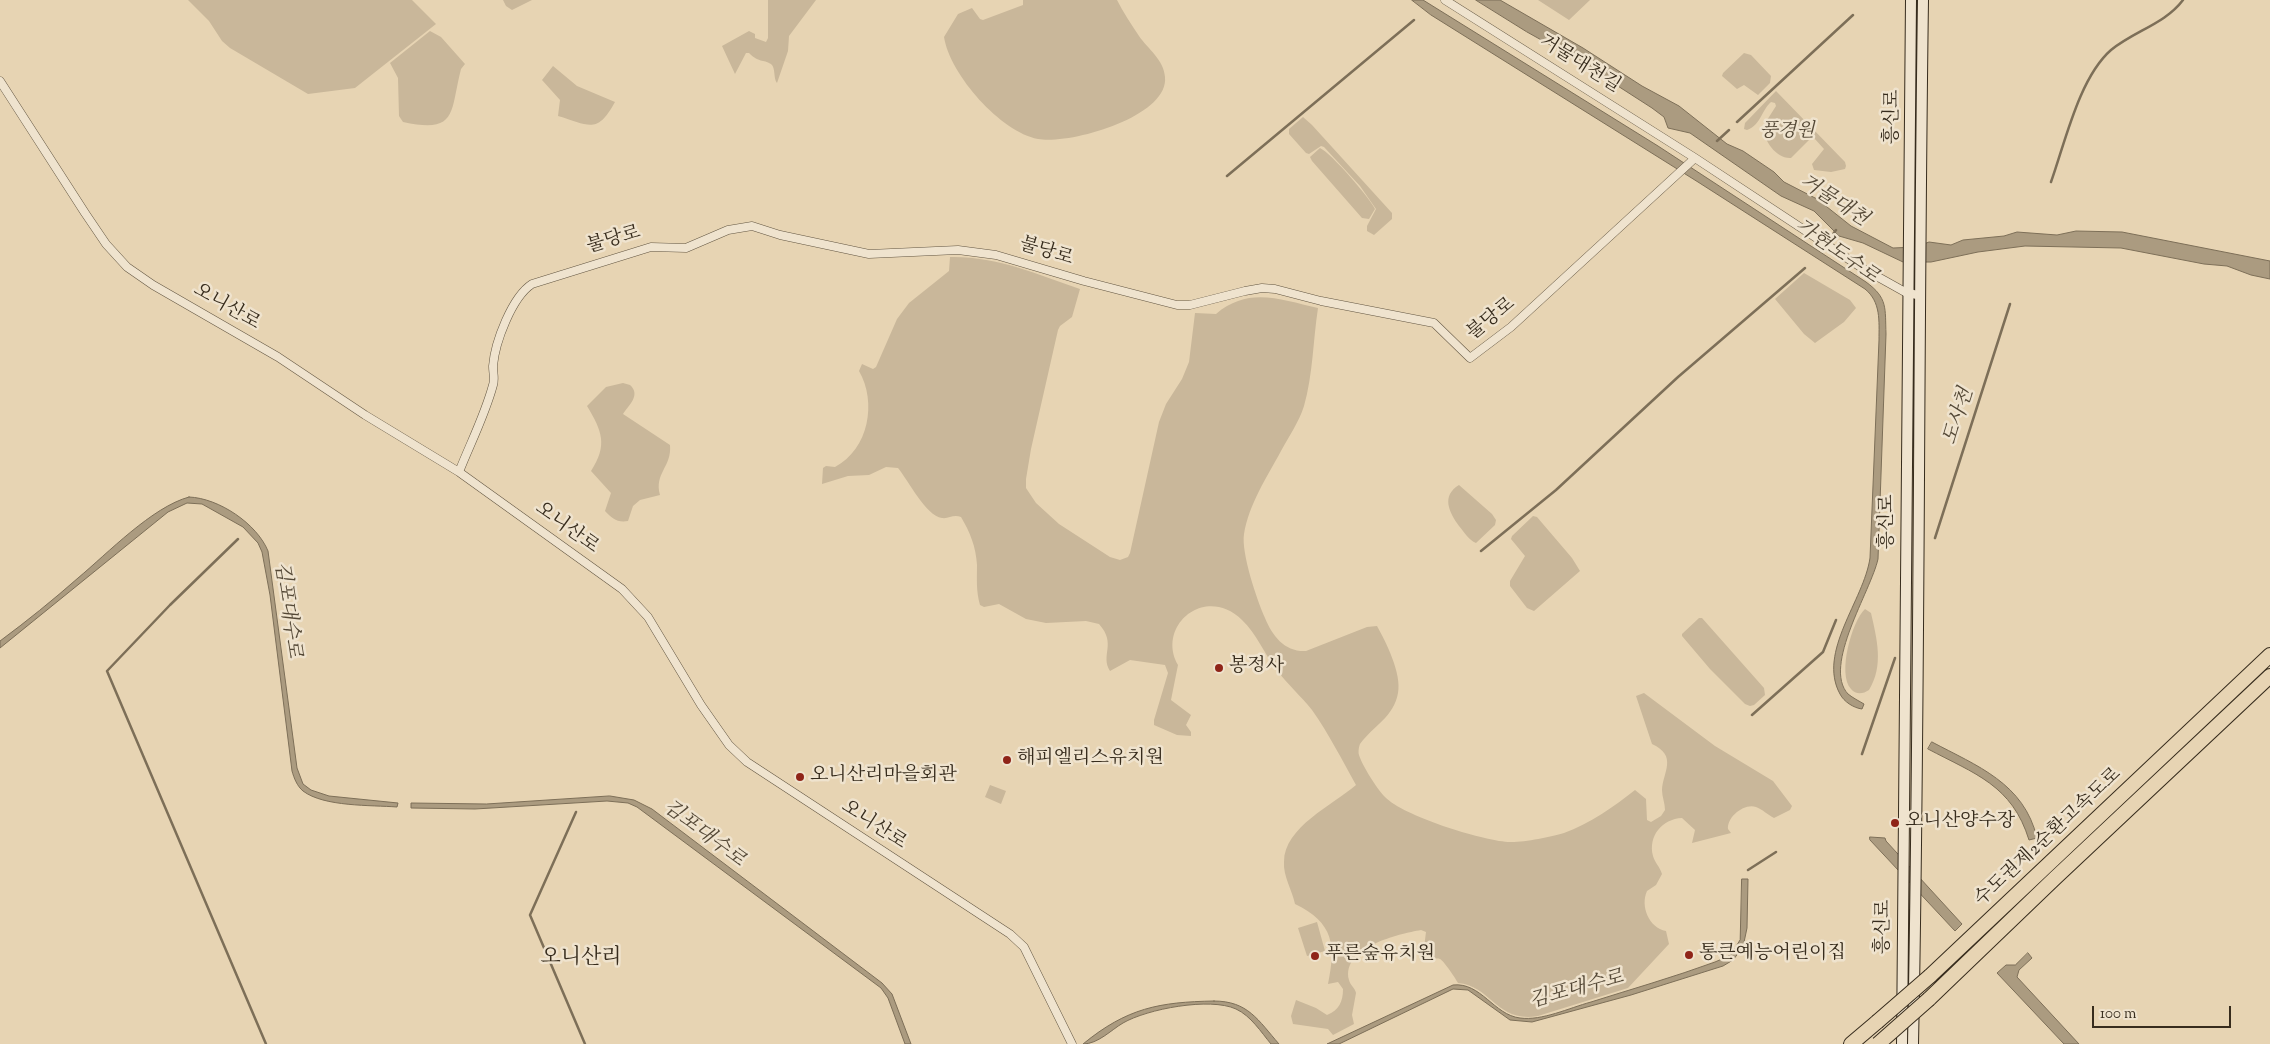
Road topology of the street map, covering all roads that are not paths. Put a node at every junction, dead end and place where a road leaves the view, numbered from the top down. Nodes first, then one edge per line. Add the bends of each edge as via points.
1 (1445, 0) edge
2 (1912, 0) edge
3 (1923, 0) edge
4 (0, 81) edge
5 (1695, 158) junction
6 (1915, 274) junction
7 (1910, 294) junction
8 (1920, 296) junction
9 (459, 472) junction
10 (2270, 655) edge
11 (2270, 676) edge
12 (1072, 1044) edge
13 (1851, 1044) edge
14 (1878, 1044) edge
15 (1902, 1044) edge
16 (1913, 1044) edge

1 - 5 street, 거물대천길
2 - 6 main road, 흥신로 via 1910,234
3 - 6 main road, 흥신로 via 1921,234
4 - 9 street, 오니산로 via 90,221 127,267 278,357
5 - 7 street via 1862,268
5 - 9 street, 불당로 via 1511,327 1470,358 1434,323 1275,289 1253,289 1190,305 1177,305 996,255 958,250 869,254 752,226 728,230 686,248 651,247 592,264 525,289 507,318 493,366 494,384
6 - 7 main road, 흥신로
6 - 8 main road, 흥신로
7 - 8 street
7 - 15 main road, 흥신로
8 - 16 main road, 흥신로
9 - 12 street, 오니산로 via 635,601 662,638 716,727 747,762 1010,934 1024,947
10 - 13 highway, 수도권제2순환고속도로, bridge via 1930,976
11 - 14 highway, 수도권제2순환고속도로, bridge

